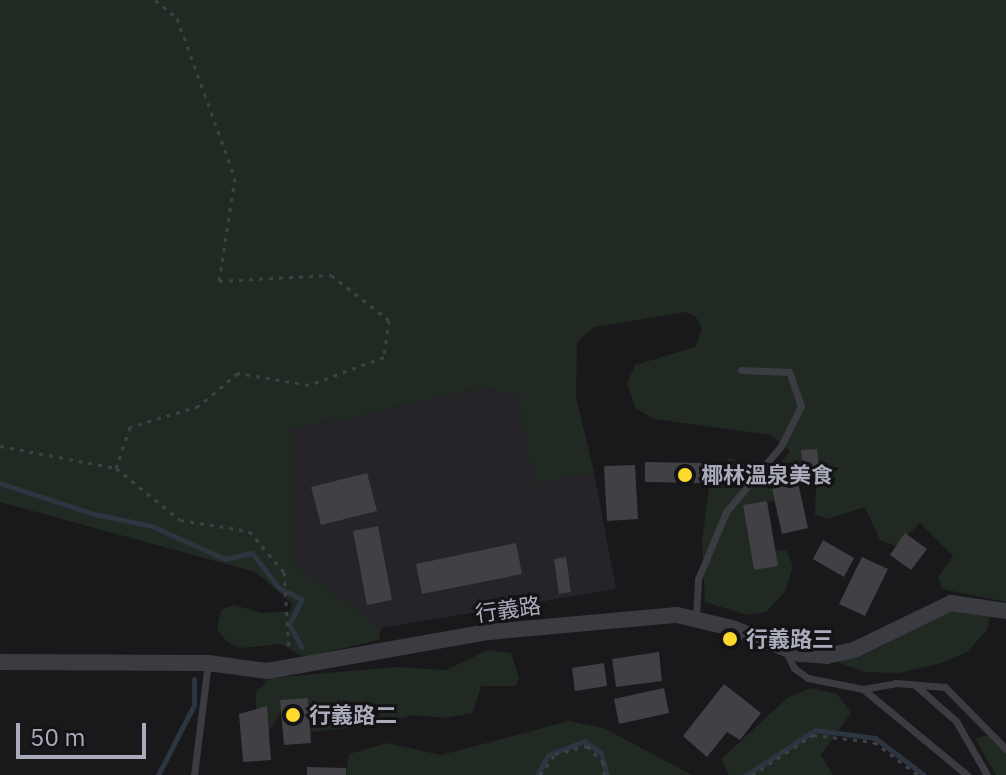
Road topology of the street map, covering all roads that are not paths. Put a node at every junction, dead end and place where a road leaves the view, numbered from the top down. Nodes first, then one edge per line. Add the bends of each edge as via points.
1 (741, 370) dead end
2 (1006, 611) edge
3 (696, 618) junction
4 (784, 648) junction
5 (0, 662) edge
6 (208, 663) junction
7 (913, 683) junction
8 (863, 689) junction
9 (1006, 749) edge
10 (194, 775) edge
11 (967, 775) edge
12 (987, 775) edge

1 - 3 lane via 789,372 801,406 781,446 726,512 717,544 698,579
2 - 4 street, 行義路 via 983,603 951,603 854,650 827,656
3 - 4 street, 行義路
3 - 6 street, 行義路 via 562,623 267,671
4 - 8 lane via 800,675
5 - 6 street, 行義路
6 - 10 lane
7 - 8 lane
7 - 9 lane via 945,687
7 - 12 lane via 956,721
8 - 11 lane

